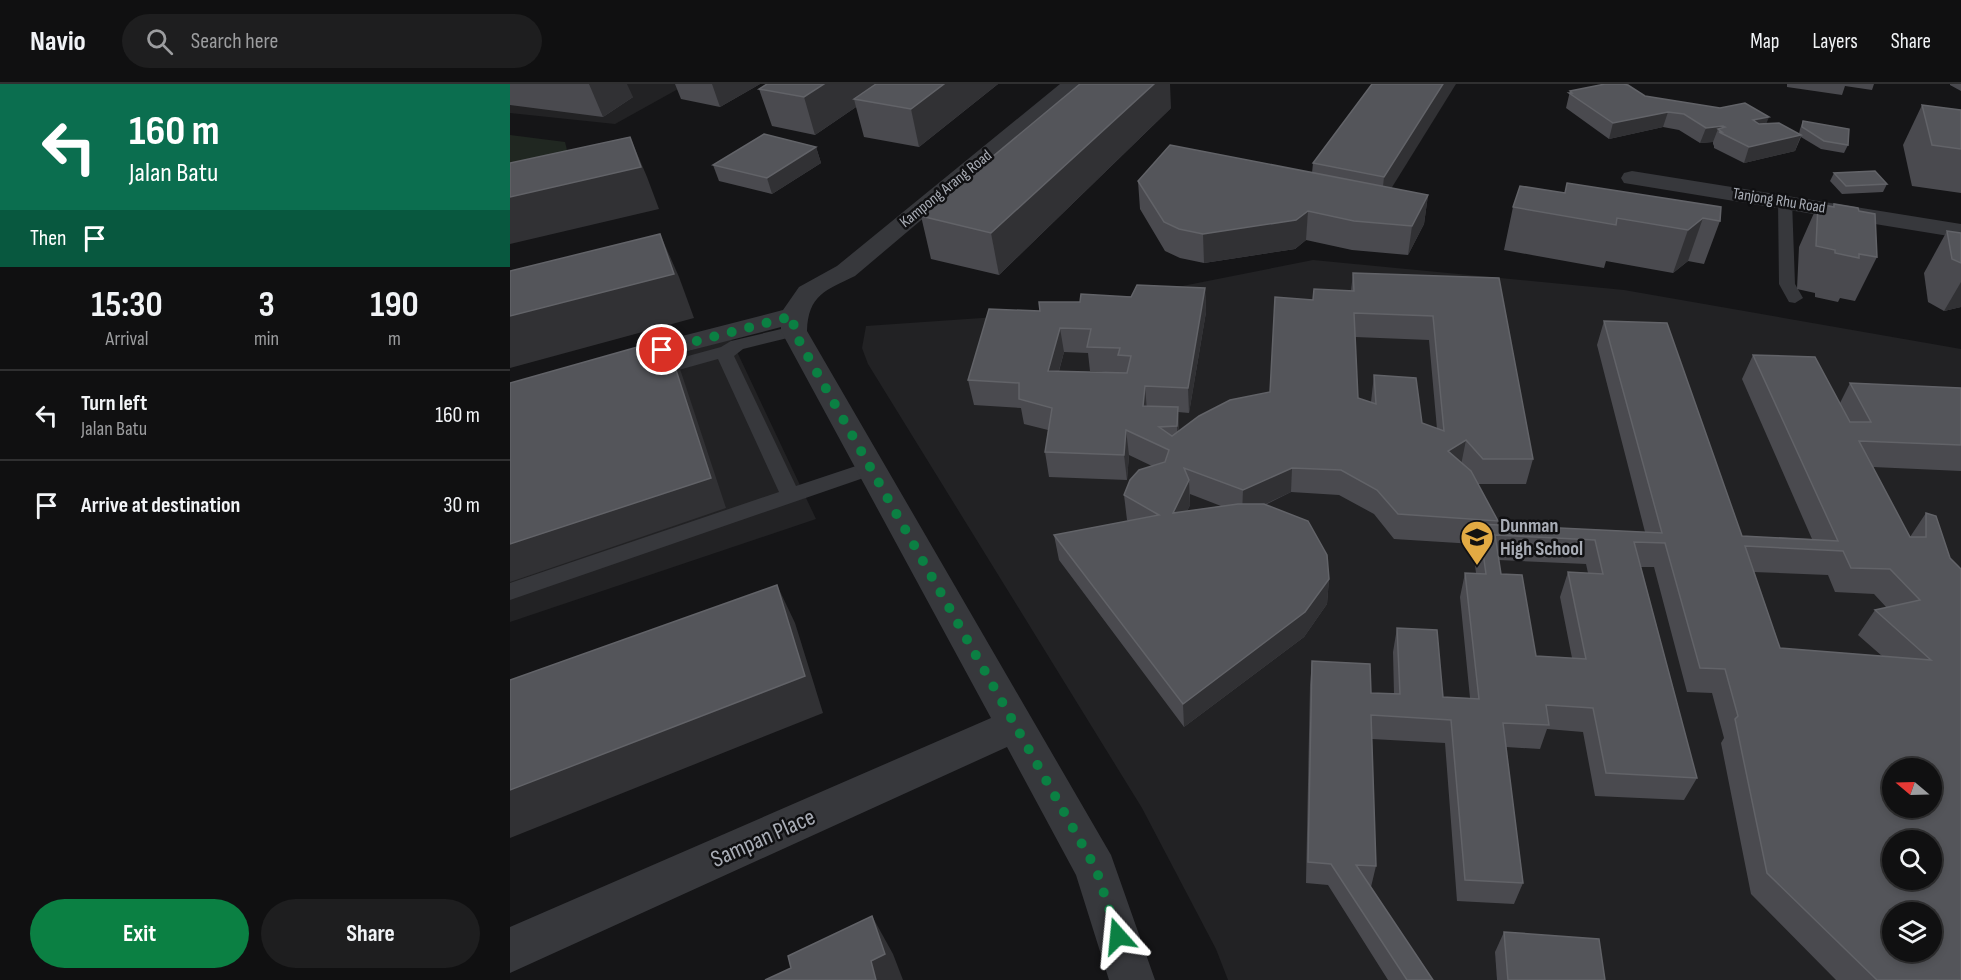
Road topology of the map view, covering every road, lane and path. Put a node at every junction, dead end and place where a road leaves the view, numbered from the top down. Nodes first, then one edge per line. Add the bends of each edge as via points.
1 (1046, 84) edge
2 (1072, 84) edge
3 (1632, 178) dead end
4 (1785, 201) junction
5 (1961, 231) edge
6 (814, 286) junction
7 (1795, 298) dead end
8 (793, 324) junction
9 (727, 351) junction
10 (607, 364) edge
11 (636, 376) edge
12 (871, 468) junction
13 (791, 497) junction
14 (510, 592) edge
15 (1016, 724) junction
16 (510, 950) edge
17 (1132, 980) edge

1 - 6 street, Kampong Arang Road via 824,268
2 - 6 street, Kampong Arang Road via 846,271
3 - 4 street, Tanjong Rhu Road
4 - 5 street, Tanjong Rhu Road
4 - 7 lane via 1787,284
6 - 8 street, Kampong Arang Road via 799,302
8 - 9 lane
8 - 10 street
8 - 12 street
9 - 11 lane
9 - 13 lane via 725,356
12 - 13 lane
12 - 15 street
13 - 14 lane
15 - 16 street, Sampan Place
15 - 17 street via 1096,869

